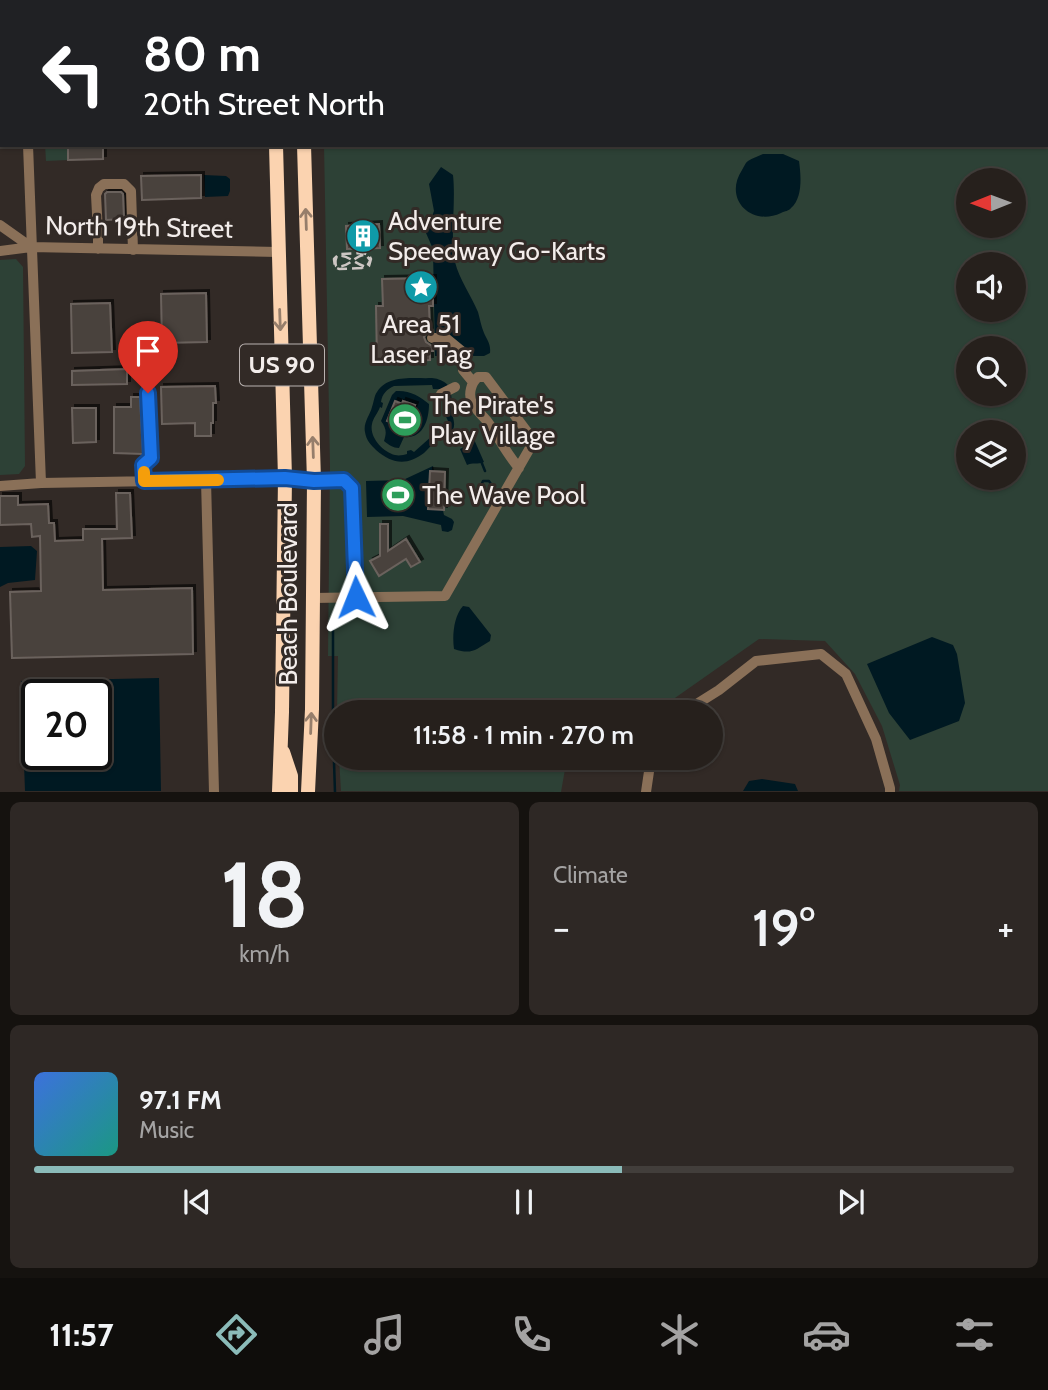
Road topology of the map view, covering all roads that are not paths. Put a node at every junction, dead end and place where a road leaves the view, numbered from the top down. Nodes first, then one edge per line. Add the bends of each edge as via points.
1 (29, 147) edge
2 (276, 147) edge
3 (304, 147) edge
4 (0, 225) edge
5 (31, 247) junction
6 (98, 249) junction
7 (133, 250) junction
8 (0, 251) edge
9 (278, 252) junction
10 (432, 338) dead end
11 (473, 382) junction
12 (454, 387) dead end
13 (148, 393) dead end
14 (441, 394) dead end
15 (519, 468) junction
16 (285, 478) junction
17 (206, 480) junction
18 (144, 481) junction
19 (314, 481) junction
20 (41, 483) junction
21 (0, 486) edge
22 (356, 597) junction
23 (313, 598) junction
24 (703, 700) edge
25 (281, 744) junction
26 (649, 770) edge
27 (214, 792) edge
28 (279, 792) edge
29 (291, 792) edge
30 (308, 792) edge
31 (646, 792) edge
32 (890, 792) edge

1 - 5 street
2 - 9 highway, US 90
19 -> 3 highway, Beach Boulevard / US 90
4 - 5 street
5 - 6 street, North 19th Street
5 - 8 street, North 19th Street
5 - 20 street
6 - 7 street, North 19th Street
6 - 7 street via 96,195 104,184 124,184 131,191
7 - 9 street, North 19th Street
9 -> 16 highway, US 90
10 - 11 street via 446,338 463,352 463,370
11 - 15 street via 472,402
11 - 15 street via 486,377 534,441
12 - 14 street
13 - 18 street via 151,458 143,465
15 - 22 street via 445,596
16 - 17 street
16 - 19 street
16 - 25 highway, US 90
17 - 18 street
17 - 27 street
18 - 20 street
19 - 22 street via 344,480 352,488
19 - 23 highway, Beach Boulevard / US 90
20 - 21 street
22 - 23 street
30 -> 23 highway, Beach Boulevard / US 90
24 - 32 street via 756,661 821,654 846,674 876,739
25 - 28 highway, US 90
25 - 29 highway
26 - 31 street

